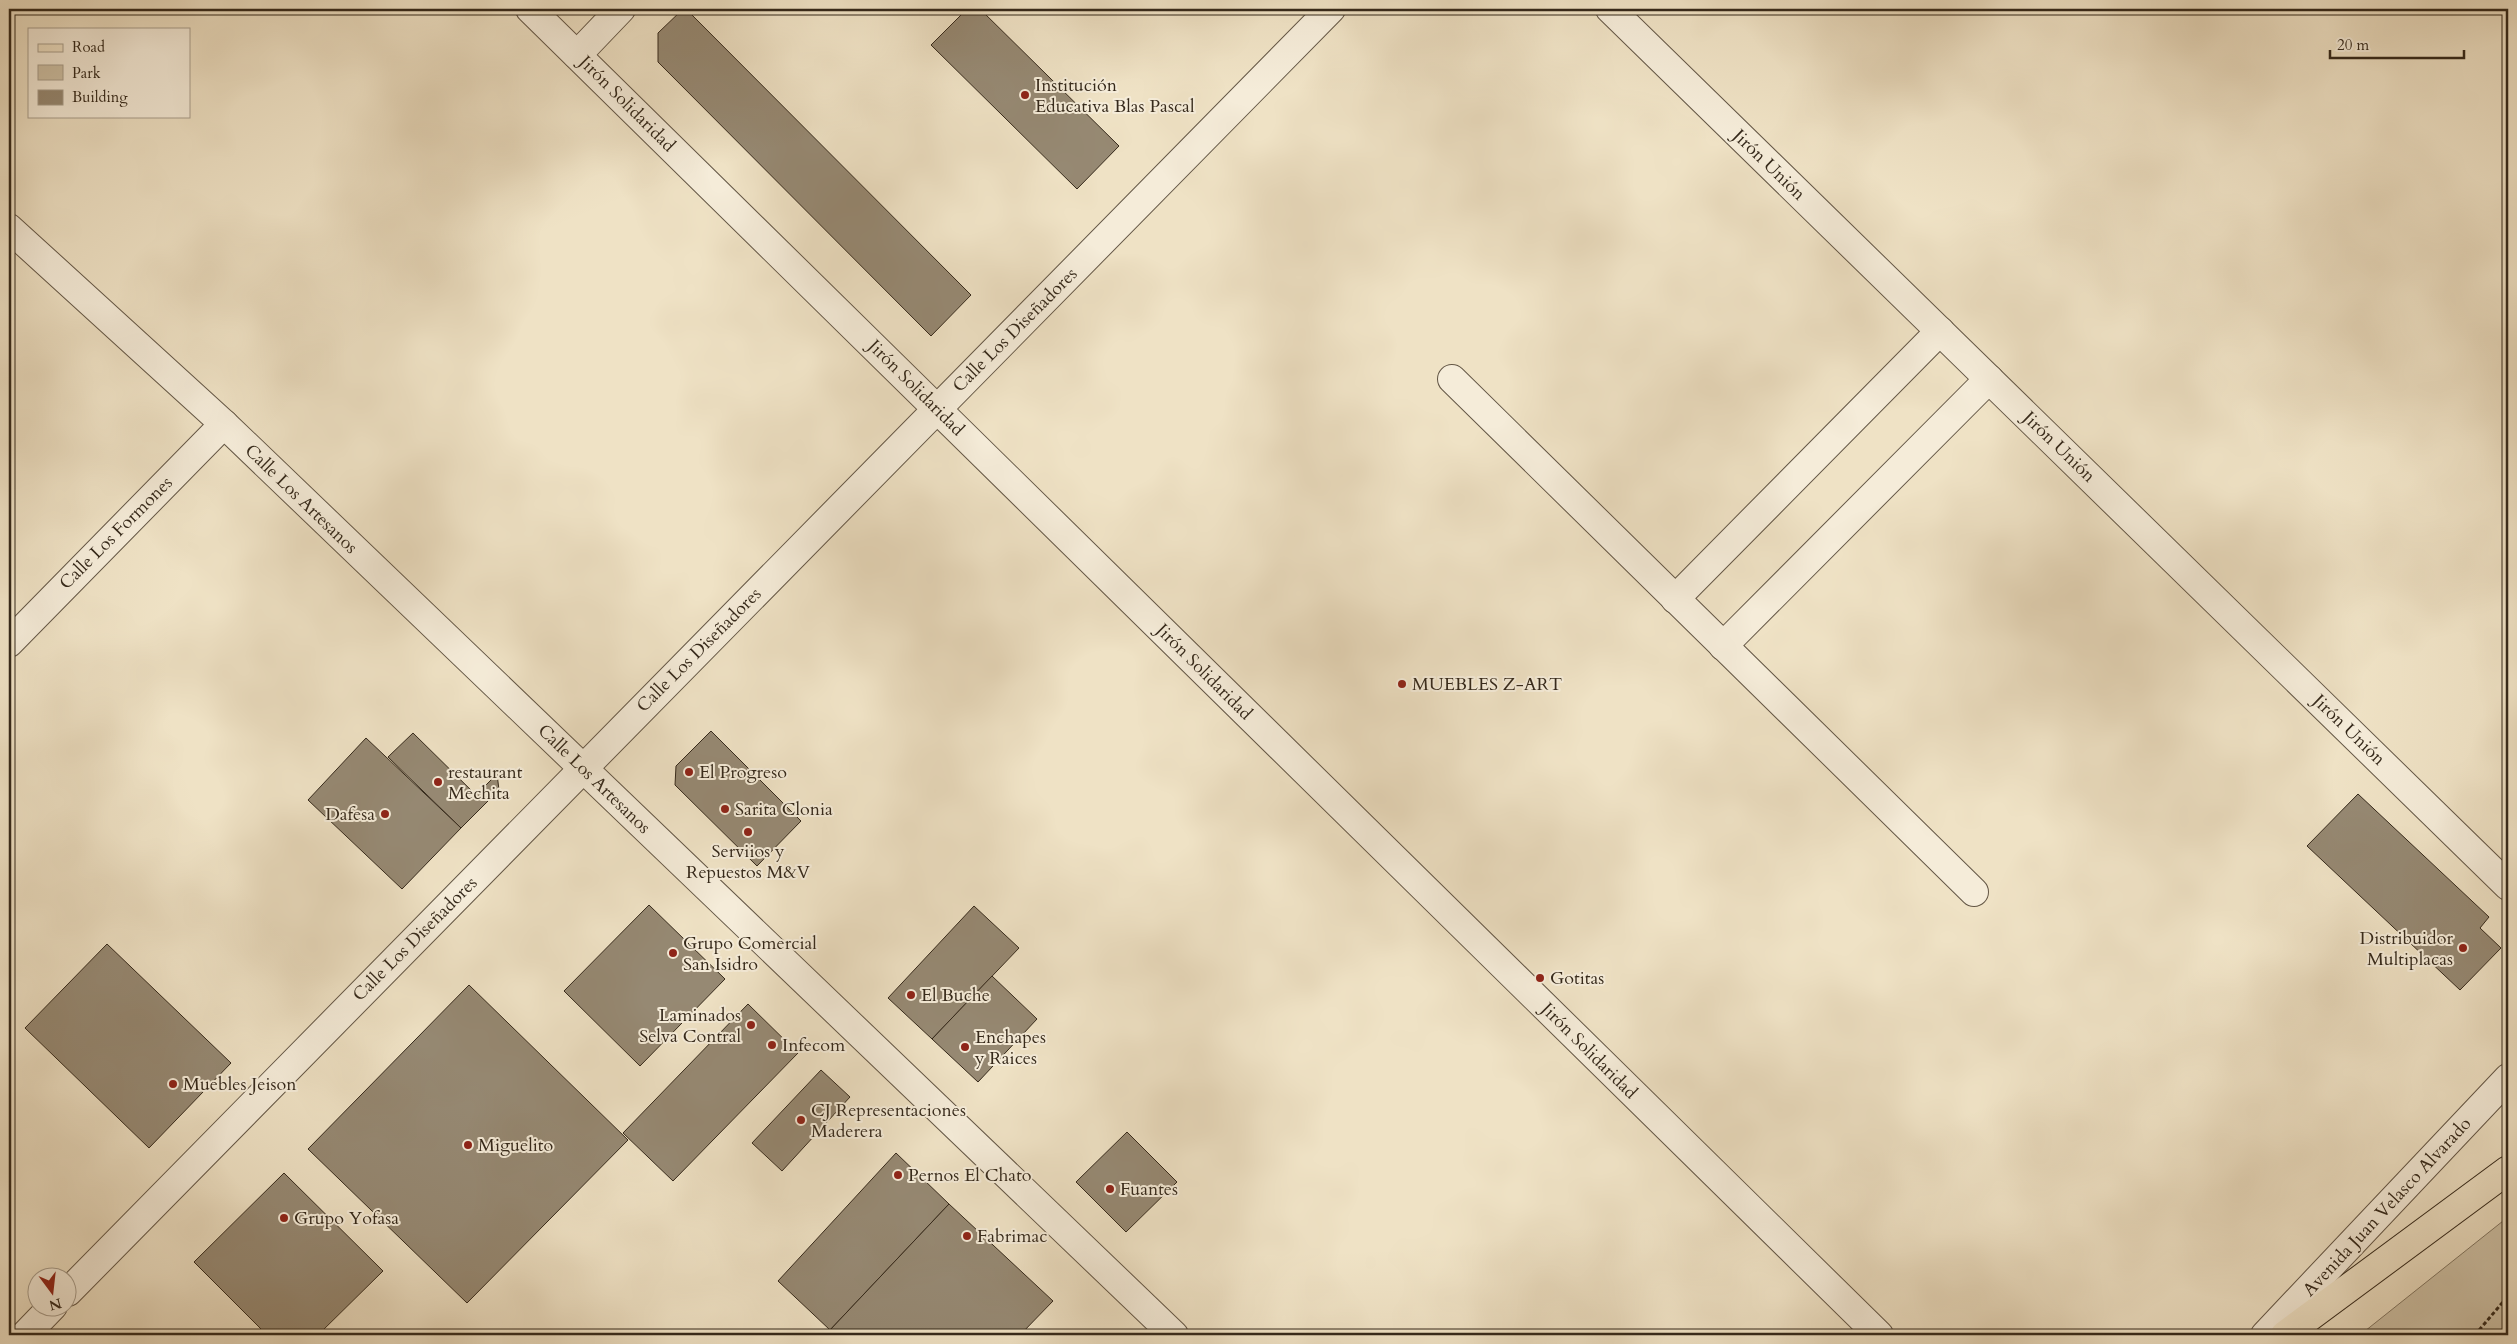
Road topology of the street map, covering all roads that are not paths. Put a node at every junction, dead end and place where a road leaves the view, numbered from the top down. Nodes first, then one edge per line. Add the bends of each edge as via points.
1 (530, 9) edge
2 (621, 9) edge
3 (1331, 9) edge
4 (1610, 9) edge
5 (577, 55) junction
6 (9, 228) edge
7 (1940, 332) junction
8 (1452, 379) dead end
9 (1989, 379) junction
10 (937, 409) junction
11 (224, 424) junction
12 (1675, 599) junction
13 (9, 642) edge
14 (1723, 646) junction
15 (582, 769) junction
16 (2508, 886) edge
17 (1974, 892) dead end
18 (2508, 1078) edge
19 (2508, 1170) edge
20 (78, 1282) edge
21 (43, 1316) edge
22 (25, 1335) edge
23 (1174, 1335) edge
24 (1879, 1335) edge
25 (2265, 1335) edge
26 (2285, 1335) edge

1 - 5 street, Jirón Solidaridad
2 - 5 street
3 - 10 street, Calle Los Diseñadores
4 - 7 street, Jirón Unión
5 - 10 street, Jirón Solidaridad
6 - 11 street, Calle Los Artesanos
7 - 9 street, Jirón Unión
7 - 12 street
8 - 12 street
9 - 14 street
9 - 16 street, Jirón Unión
10 - 15 street, Calle Los Diseñadores
10 - 24 street, Jirón Solidaridad
11 - 13 street, Calle Los Formones
11 - 15 street, Calle Los Artesanos
12 - 14 street
14 - 17 street
15 - 20 street, Calle Los Diseñadores
15 - 23 street, Calle Los Artesanos
18 - 25 street, Avenida Juan Velasco Alvarado
19 - 26 main road, Avenida Juan Velasco Alvarado
21 - 22 street

